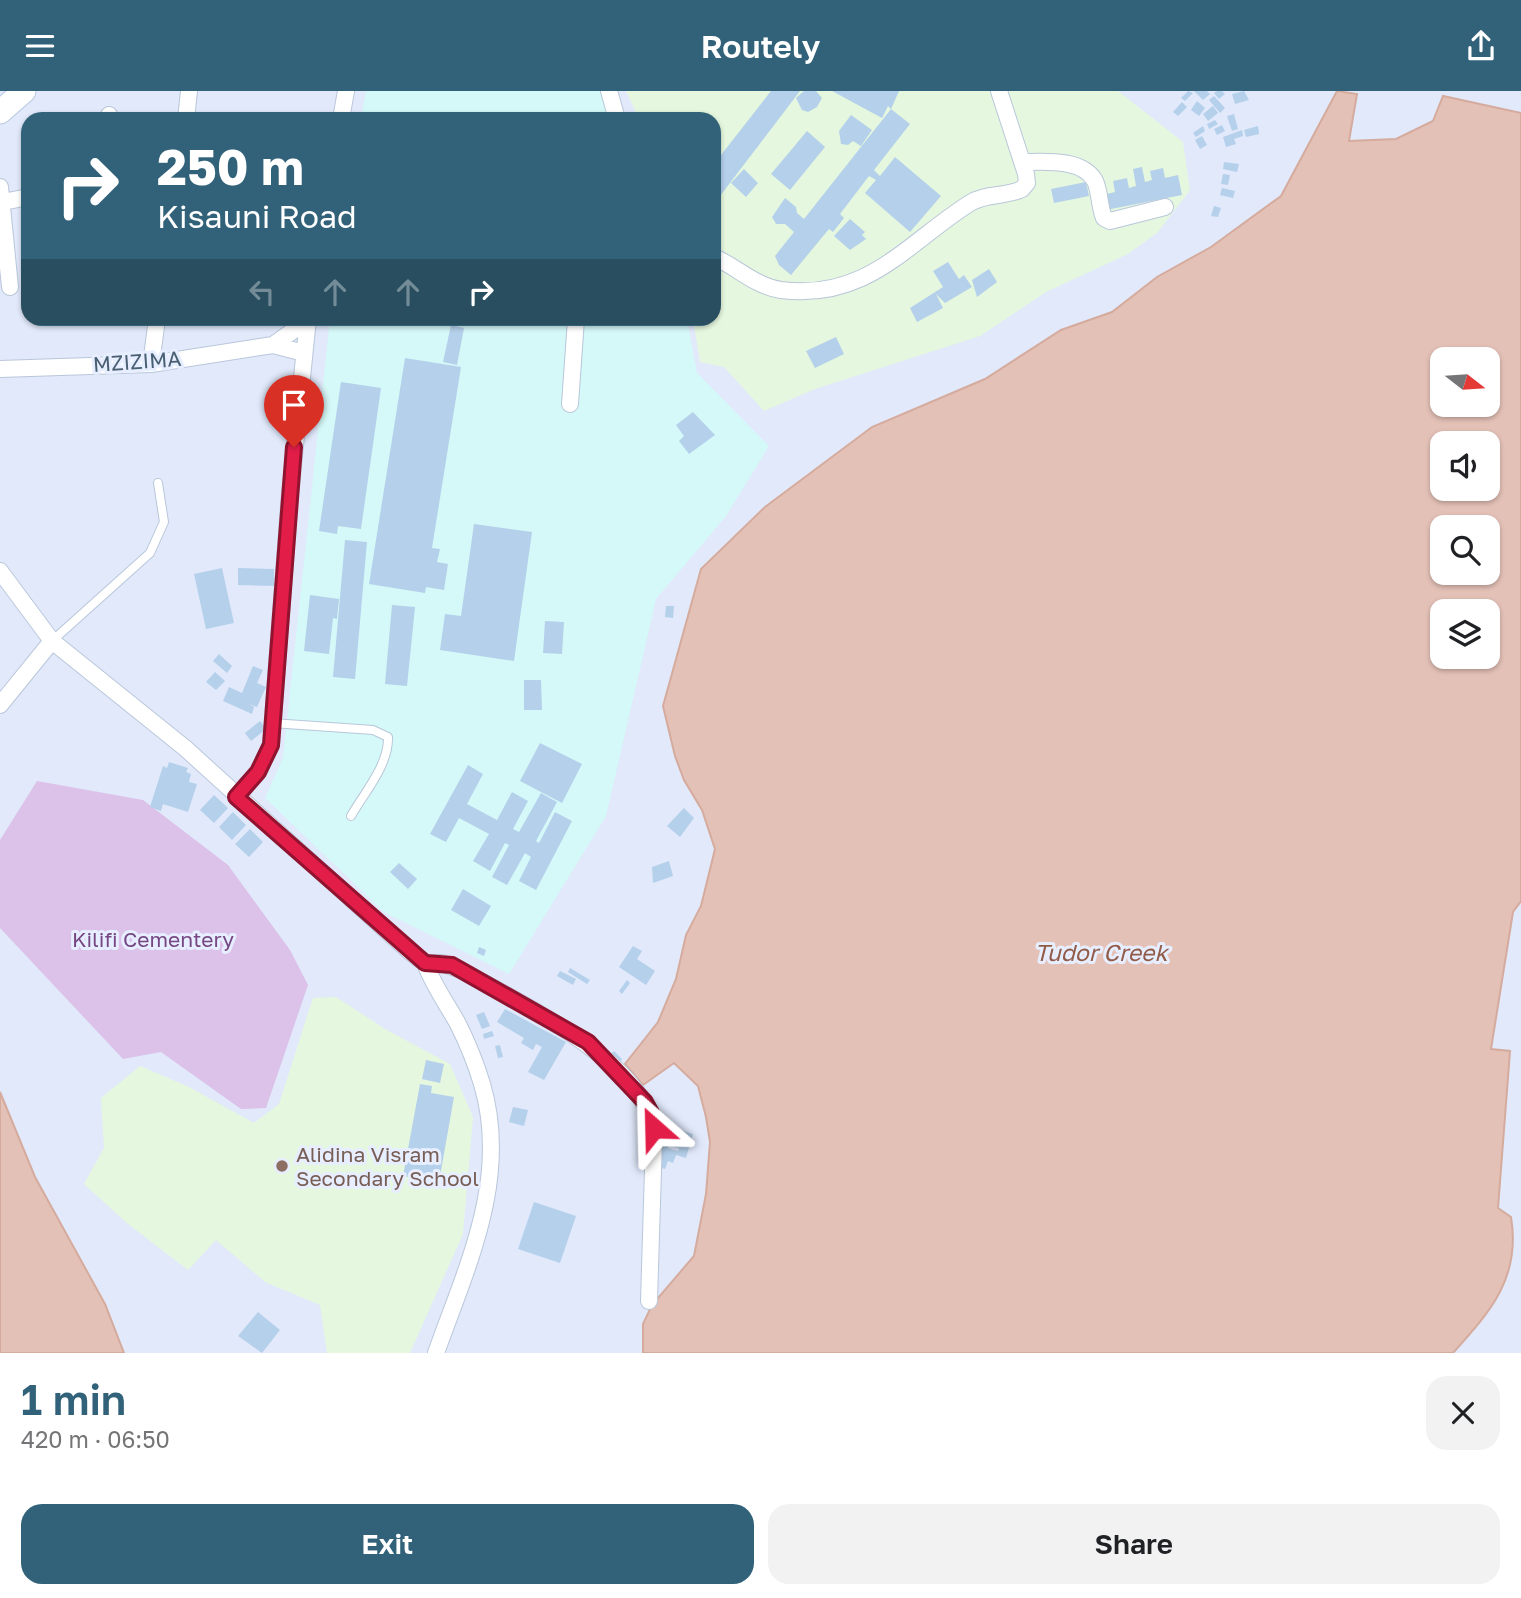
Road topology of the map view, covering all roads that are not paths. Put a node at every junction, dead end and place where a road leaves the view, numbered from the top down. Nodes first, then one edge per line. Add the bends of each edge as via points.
1 (24, 91) edge
2 (189, 91) edge
3 (346, 91) edge
4 (609, 91) edge
5 (999, 91) edge
6 (0, 112) edge
7 (187, 112) edge
8 (342, 112) edge
9 (614, 112) edge
10 (1023, 162) junction
11 (2, 195) edge
12 (21, 196) edge
13 (1165, 207) dead end
14 (721, 261) edge
15 (10, 287) dead end
16 (156, 326) edge
17 (299, 326) edge
18 (307, 326) edge
19 (576, 326) edge
20 (273, 345) junction
21 (304, 353) junction
22 (151, 364) junction
23 (0, 369) edge
24 (570, 404) dead end
25 (158, 483) dead end
26 (0, 571) edge
27 (52, 641) junction
28 (0, 705) edge
29 (272, 723) junction
30 (236, 797) junction
31 (351, 816) dead end
32 (425, 963) junction
33 (649, 1301) dead end
34 (436, 1353) edge

1 - 6 main road
2 - 7 street
3 - 8 street
4 - 9 street
5 - 10 street
10 - 13 street via 1058,162 1087,172 1096,185 1104,218 1110,221
10 - 14 street via 1027,183 1022,189 973,201 920,243 841,287 781,290
11 - 12 street
11 - 15 street
16 - 22 street
17 - 20 street
18 - 21 street
19 - 24 street
20 - 21 street
20 - 22 street, MZIZIMA
21 - 29 street
22 - 23 street, MZIZIMA
25 - 27 lane via 164,522 150,553
26 - 27 street
27 - 28 street
27 - 30 street via 186,748
29 - 30 street via 269,753
29 - 31 lane via 373,730 388,737 380,767
30 - 32 street
32 - 33 street via 452,965 588,1042 645,1102 654,1137
32 - 34 street via 458,1025 482,1085 492,1154 481,1226

